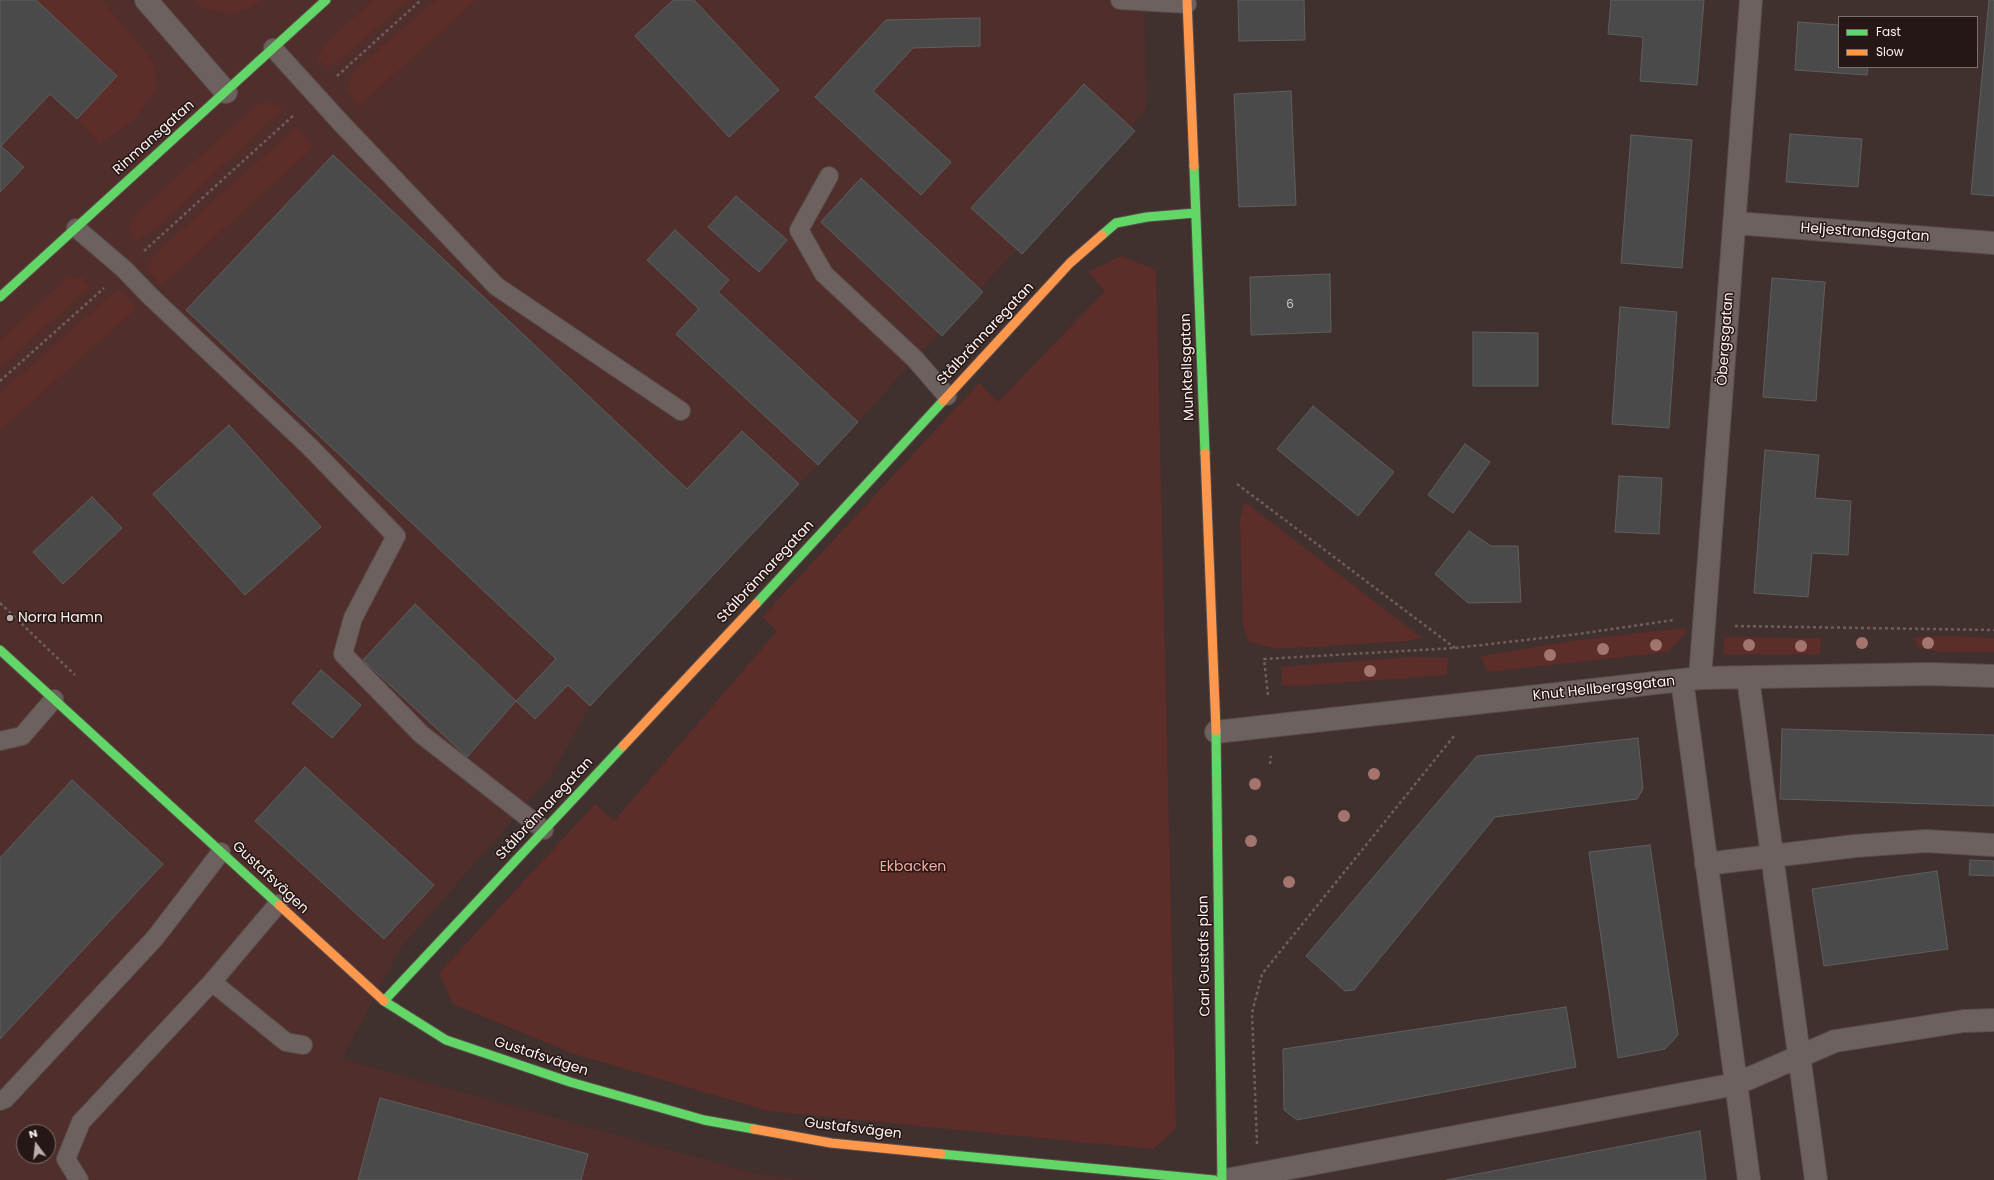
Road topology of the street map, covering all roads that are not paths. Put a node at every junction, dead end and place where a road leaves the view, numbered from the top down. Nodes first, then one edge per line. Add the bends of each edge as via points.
1 (146, 0) edge
2 (326, 0) edge
3 (1120, 0) edge
4 (1751, 0) edge
5 (1187, 2) edge
6 (273, 48) junction
7 (226, 92) junction
8 (829, 176) dead end
9 (1195, 213) junction
10 (1735, 223) junction
11 (76, 228) junction
12 (1994, 243) edge
13 (0, 297) edge
14 (947, 396) junction
15 (681, 411) dead end
16 (0, 650) edge
17 (1994, 676) edge
18 (1748, 678) junction
19 (1691, 679) junction
20 (54, 699) junction
21 (1216, 732) junction
22 (0, 741) edge
23 (544, 830) junction
24 (1994, 845) edge
25 (221, 852) junction
26 (1772, 856) junction
27 (1706, 864) junction
28 (278, 904) junction
29 (212, 982) junction
30 (384, 1001) junction
31 (1994, 1020) edge
32 (303, 1045) dead end
33 (1799, 1055) junction
34 (1736, 1084) junction
35 (0, 1101) edge
36 (79, 1180) edge
37 (1214, 1180) edge
38 (1222, 1180) edge
39 (1226, 1180) edge
40 (1749, 1180) edge
41 (1816, 1180) edge

1 - 7 street
2 - 6 street, Rinmansgatan
3 - 5 lane
4 - 10 street, Öbergsgatan
5 - 9 street, Munktellsgatan
6 - 7 street, Rinmansgatan
6 - 15 lane via 496,286
7 - 11 street, Rinmansgatan
8 - 14 lane via 799,230 824,274 915,359
9 - 14 street, Stålbrännaregatan via 1147,217 1116,223 1070,263
9 - 21 street, Munktellsgatan
10 - 12 street, Heljestrandsgatan
10 - 19 street, Öbergsgatan via 1705,621
11 - 13 street, Rinmansgatan
11 - 23 lane via 124,269 311,448 396,536 353,618 343,654 421,734
14 - 23 street, Stålbrännaregatan
16 - 20 street, Gustafsvägen
17 - 18 street, Knut Hellbergsgatan via 1930,674
18 - 19 street, Knut Hellbergsgatan
18 - 26 street
19 - 21 street, Knut Hellbergsgatan
19 - 27 street, Öbergsgatan
20 - 22 lane via 22,736
20 - 25 street, Gustafsvägen
21 - 38 street, Carl Gustafs plan
23 - 30 street, Stålbrännaregatan
24 - 26 street via 1926,842 1855,846
25 - 28 street, Gustafsvägen
25 - 35 lane via 155,938 5,1099
26 - 27 street
26 - 33 street
27 - 34 street, Öbergsgatan
28 - 29 lane
28 - 30 street, Gustafsvägen
29 - 32 lane via 286,1042
29 - 36 lane via 81,1122 66,1159
30 - 37 street, Gustafsvägen via 446,1040 570,1082 704,1120 831,1143
31 - 33 street via 1964,1021 1835,1041
33 - 34 street
33 - 41 street
34 - 39 street
34 - 40 street, Öbergsgatan

